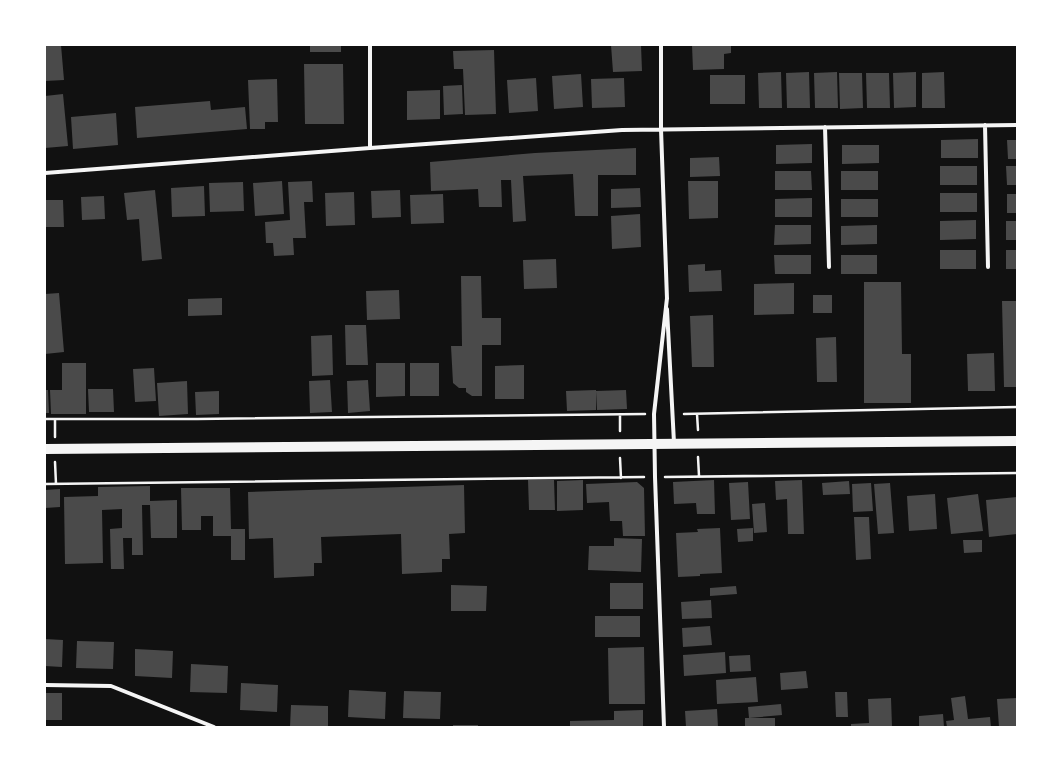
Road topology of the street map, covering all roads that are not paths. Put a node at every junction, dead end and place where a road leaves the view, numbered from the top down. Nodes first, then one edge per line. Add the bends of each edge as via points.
1 (370, 45) edge
2 (661, 45) edge
3 (985, 125) junction
4 (1017, 125) edge
5 (825, 127) junction
6 (661, 130) junction
7 (370, 148) junction
8 (45, 173) edge
9 (829, 267) dead end
10 (988, 267) dead end
11 (667, 298) junction
12 (1017, 441) edge
13 (654, 443) junction
14 (674, 443) junction
15 (45, 449) edge
16 (45, 685) edge
17 (214, 727) edge
18 (664, 727) edge

1 - 7 street
2 - 6 street
3 - 4 street
3 - 5 street
3 - 10 street
5 - 6 street
5 - 9 street
6 - 7 street via 622,130
6 - 11 street
7 - 8 street
11 - 13 street via 654,414
11 - 14 street
12 - 14 main road
13 - 14 main road
13 - 15 main road
13 - 18 street
16 - 17 street via 111,686

